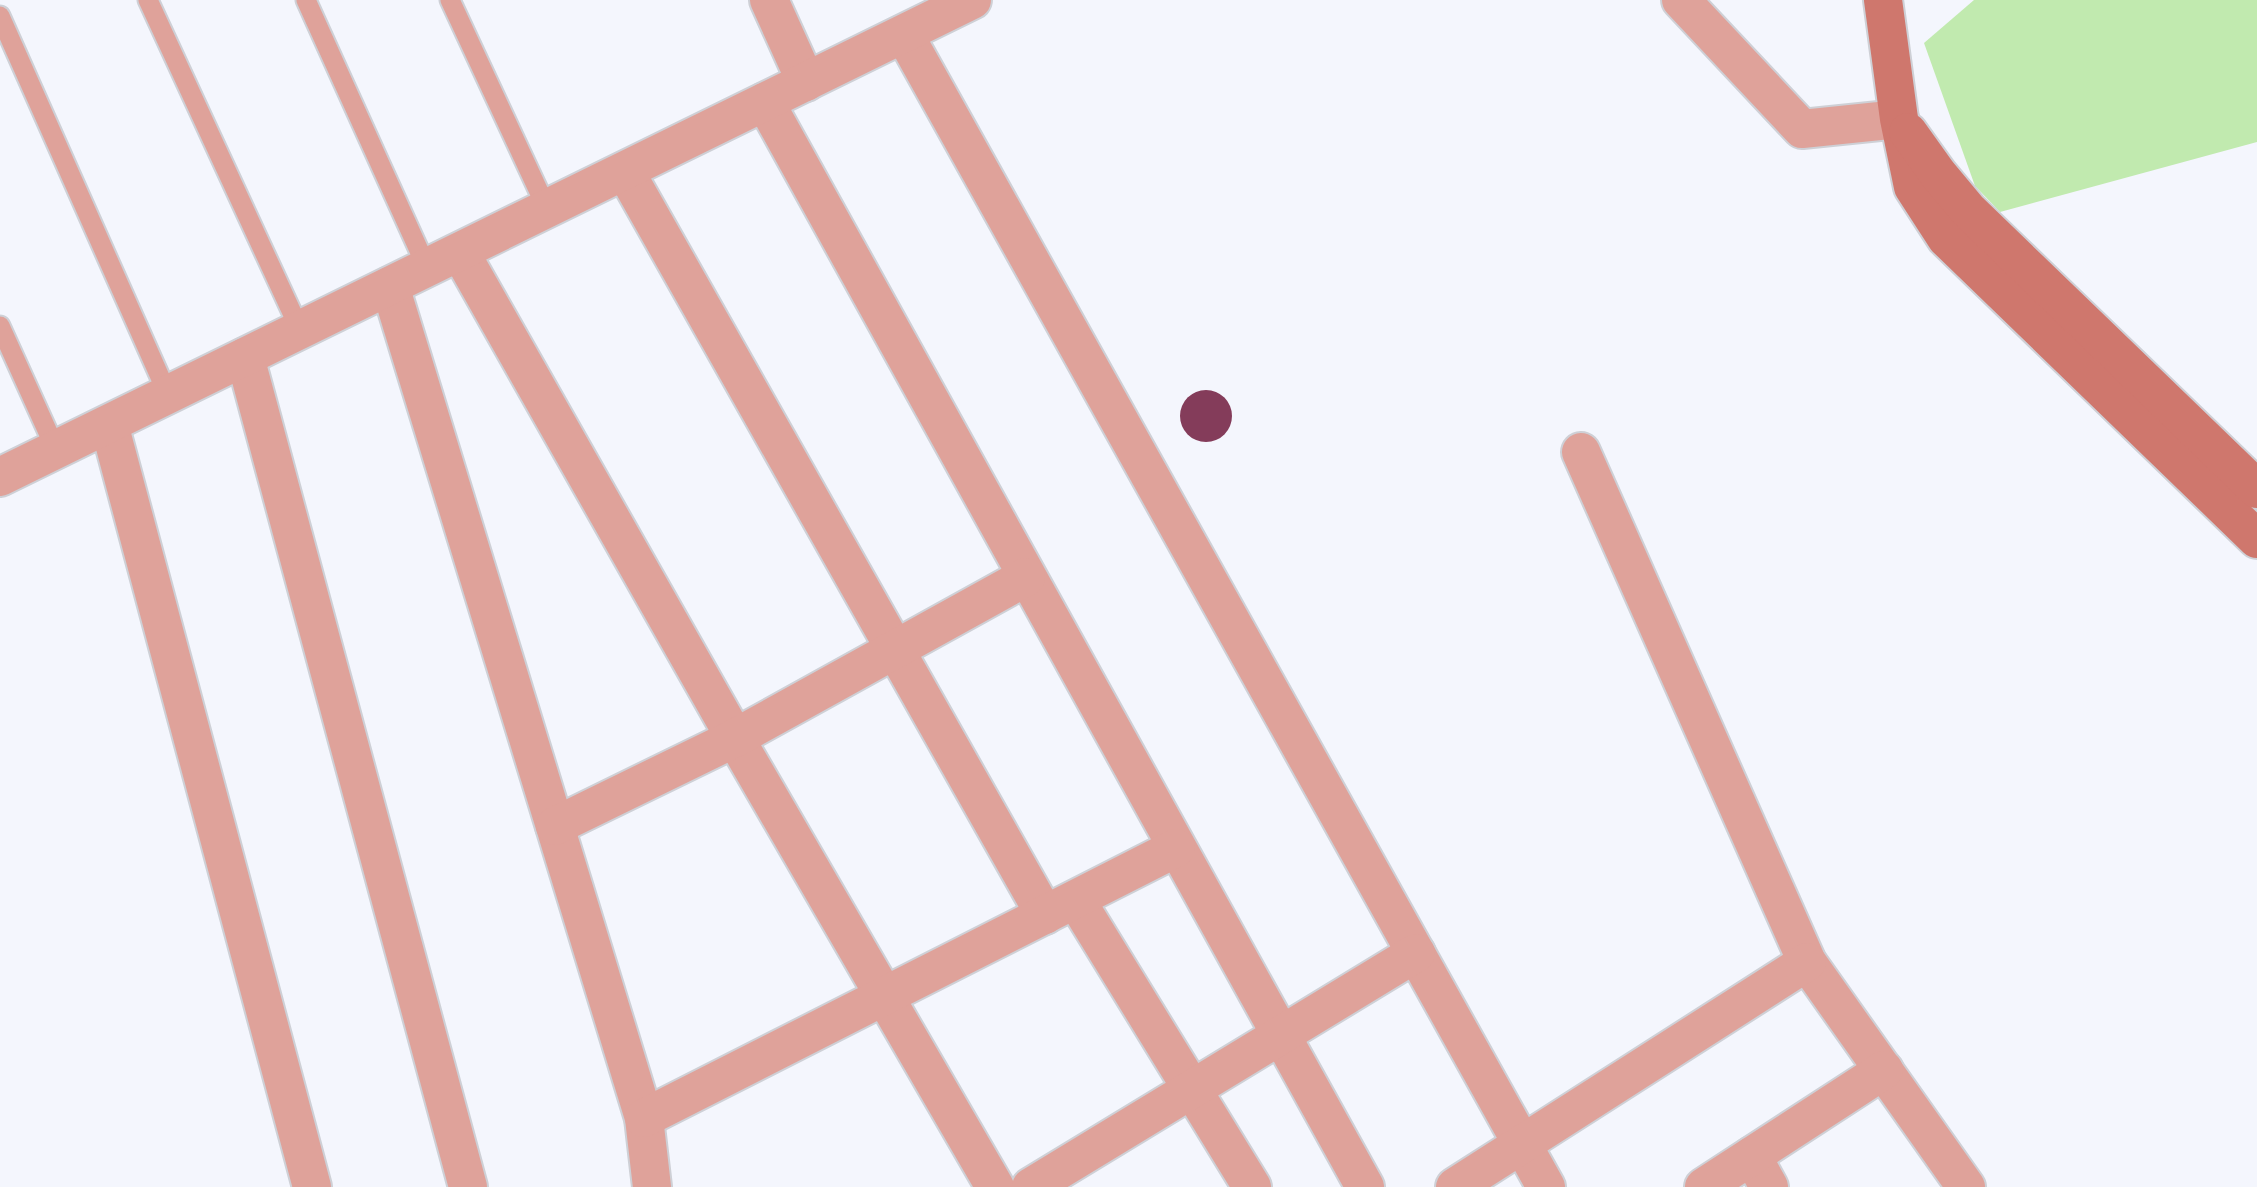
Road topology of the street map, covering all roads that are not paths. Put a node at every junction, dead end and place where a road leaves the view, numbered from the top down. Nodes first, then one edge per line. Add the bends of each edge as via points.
1 (148, 0) edge
2 (306, 0) edge
3 (450, 0) edge
4 (769, 0) edge
5 (972, 0) edge
6 (1681, 0) edge
7 (1884, 0) edge
8 (0, 16) edge
9 (904, 34) junction
10 (806, 82) junction
11 (765, 103) junction
12 (1899, 119) junction
13 (625, 171) junction
14 (547, 209) junction
15 (443, 260) junction
16 (390, 286) junction
17 (0, 326) edge
18 (300, 330) junction
19 (246, 357) junction
20 (168, 395) junction
21 (109, 424) junction
22 (56, 450) junction
23 (1581, 452) dead end
24 (0, 477) edge
25 (2257, 489) edge
26 (2257, 538) edge
27 (1026, 577) junction
28 (895, 650) junction
29 (735, 738) junction
30 (555, 827) junction
31 (1176, 848) junction
32 (1060, 907) junction
33 (1416, 953) junction
34 (1807, 962) junction
35 (884, 996) junction
36 (1281, 1035) junction
37 (1884, 1070) junction
38 (1192, 1089) junction
39 (644, 1118) junction
40 (1523, 1145) junction
41 (1761, 1172) edge
42 (1070, 1177) edge
43 (312, 1187) edge
44 (468, 1187) edge
45 (652, 1187) edge
46 (995, 1187) edge
47 (1031, 1187) edge
48 (1252, 1187) edge
49 (1365, 1187) edge
50 (1454, 1187) edge
51 (1546, 1187) edge
52 (1704, 1187) edge
53 (1966, 1187) edge

1 - 18 lane
2 - 15 lane
3 - 14 lane
4 - 10 street
5 - 9 street
6 - 12 street via 1802,129
7 - 12 street
8 - 20 lane
9 - 10 street
9 - 33 street
10 - 11 street
11 - 13 street
11 - 27 street
12 - 25 street via 1968,210
12 - 26 street via 1913,187 1946,238
13 - 14 street
13 - 28 street
14 - 15 street
15 - 16 street
15 - 29 street
16 - 18 street
16 - 30 street
17 - 22 lane
18 - 19 street
19 - 20 street
19 - 44 street
20 - 21 street
21 - 22 street
21 - 43 street
22 - 24 street
23 - 34 street
27 - 28 street
27 - 31 street
28 - 29 street
28 - 32 street
29 - 30 street
29 - 35 street
30 - 39 street
31 - 32 street
31 - 36 street
32 - 35 street
32 - 38 street
33 - 36 street
33 - 40 street
34 - 37 street
34 - 40 street
35 - 39 street
35 - 46 street
36 - 38 street
36 - 49 street
37 - 41 street
37 - 53 street
38 - 42 street
38 - 48 street
39 - 45 street
40 - 50 street
40 - 51 street
41 - 52 street
42 - 47 street

